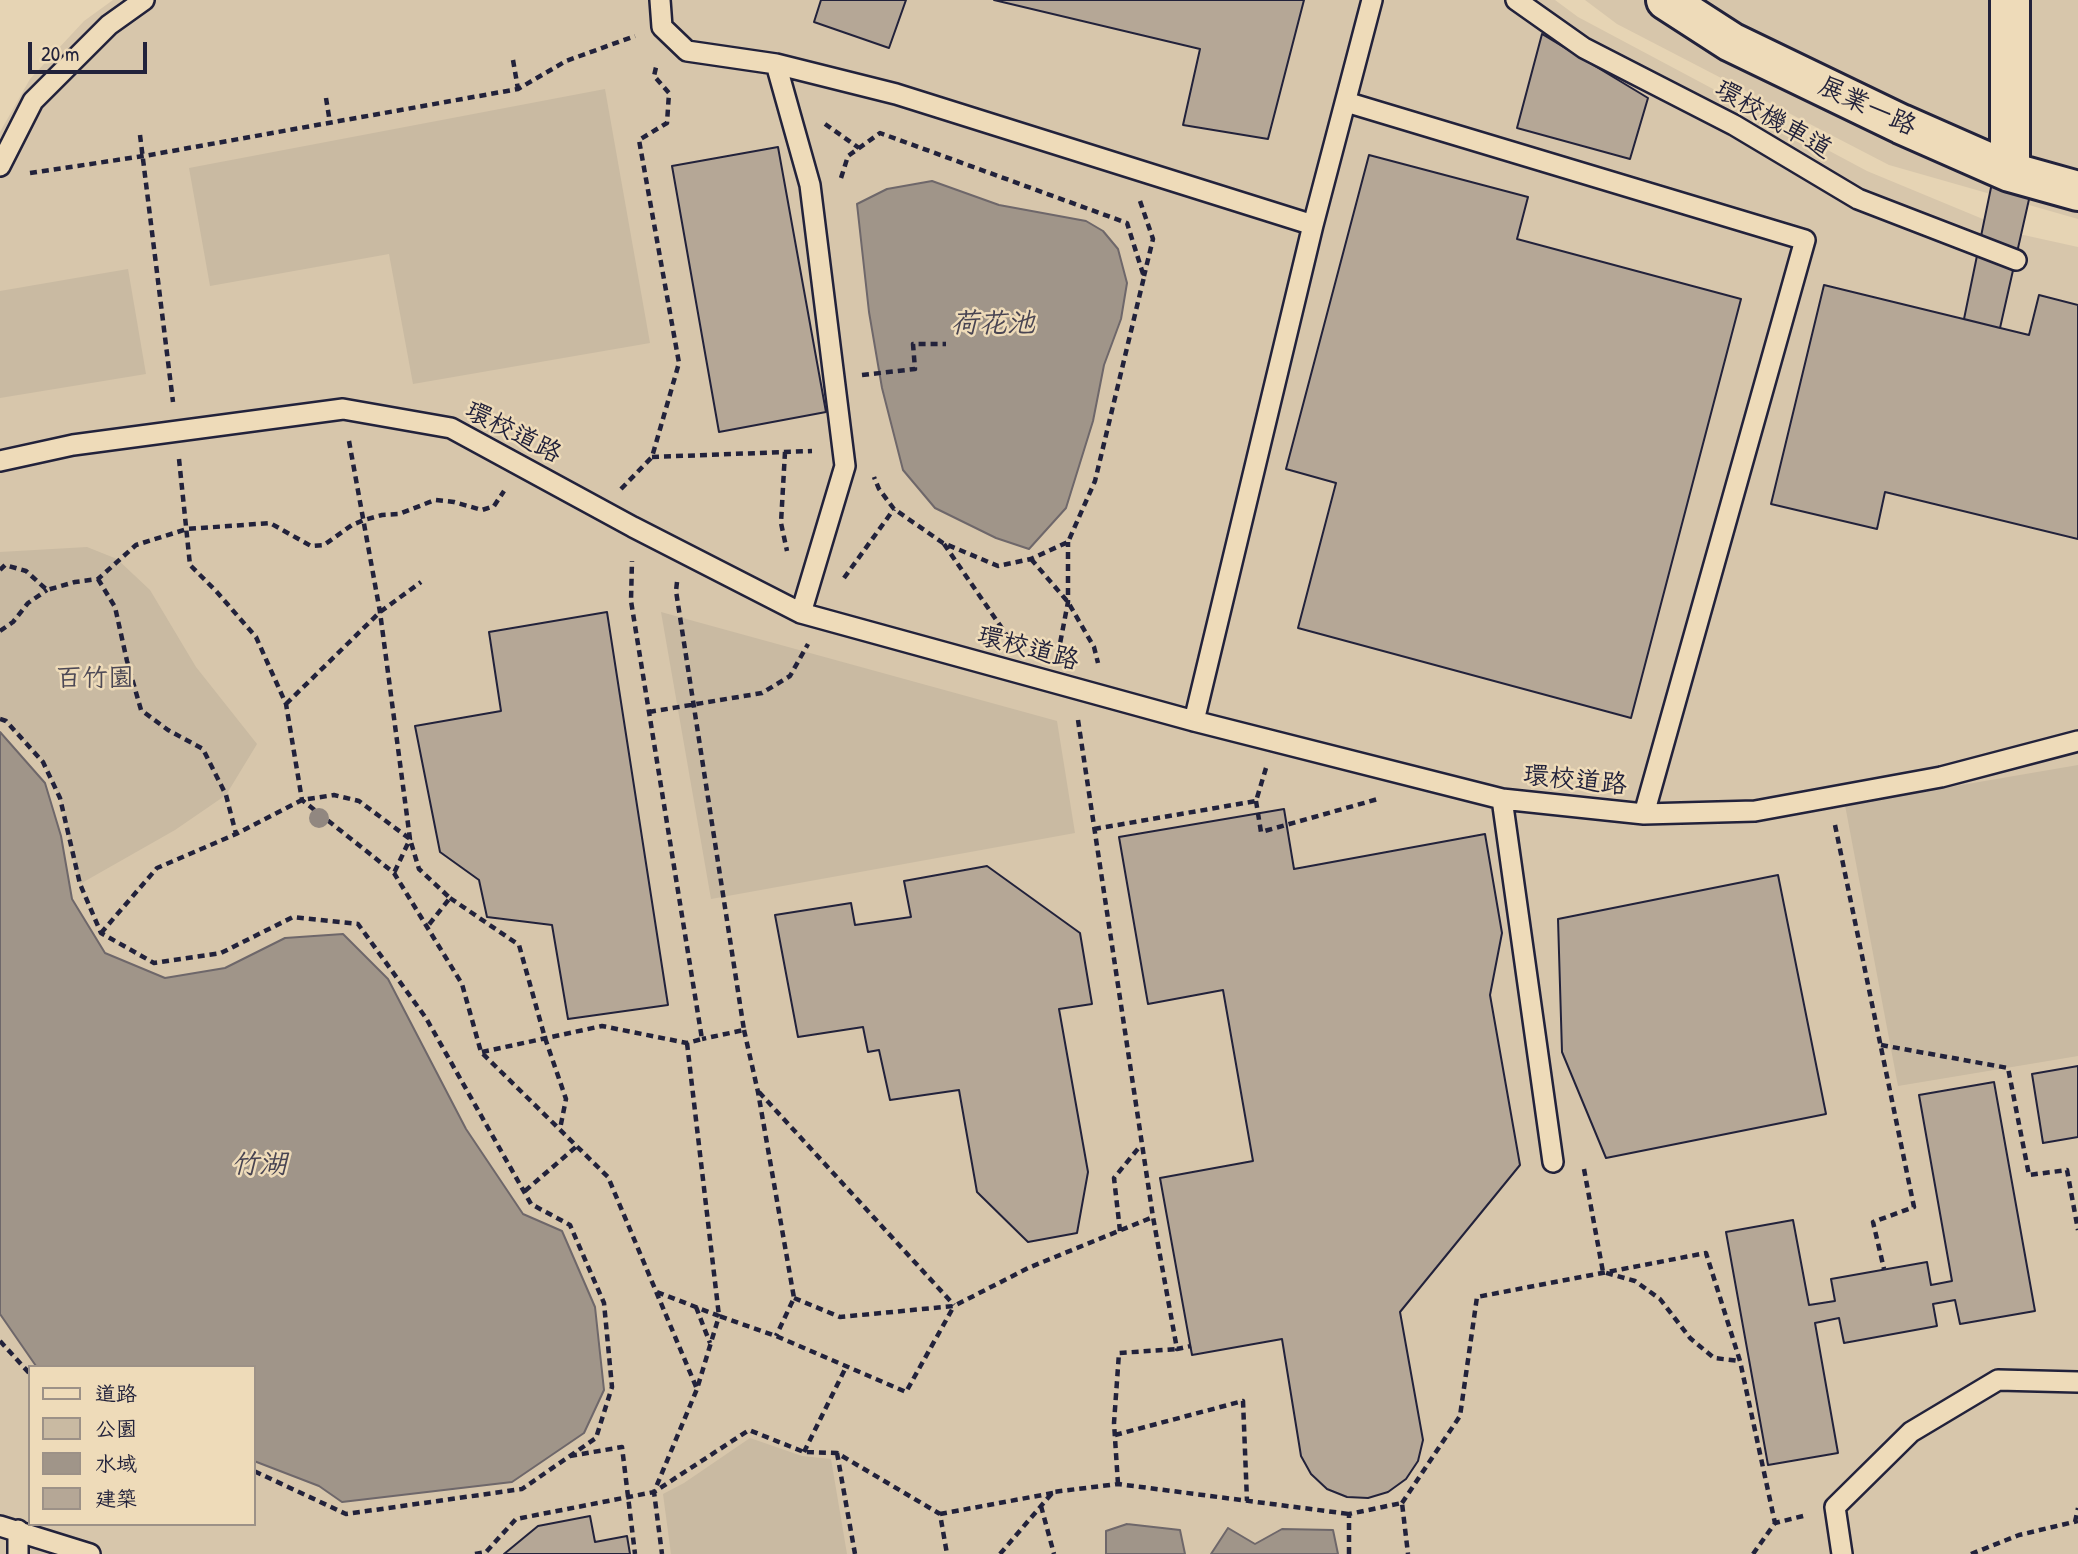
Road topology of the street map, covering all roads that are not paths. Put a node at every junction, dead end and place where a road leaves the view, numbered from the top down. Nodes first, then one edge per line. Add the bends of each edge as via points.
1 (144, 0) edge
2 (660, 0) edge
3 (1372, 0) edge
4 (1516, 0) edge
5 (1666, 0) edge
6 (2010, 0) edge
7 (776, 64) junction
8 (1346, 102) junction
9 (0, 166) edge
10 (2010, 172) junction
11 (2078, 191) edge
12 (1313, 225) junction
13 (2016, 260) dead end
14 (0, 461) edge
15 (809, 615) junction
16 (1194, 721) junction
17 (2078, 741) edge
18 (1502, 799) junction
19 (1644, 814) junction
20 (1553, 1162) dead end
21 (2078, 1382) edge
22 (9, 1528) edge
23 (18, 1554) edge
24 (90, 1554) edge
25 (1842, 1554) edge

1 - 9 lane via 108,25 33,101
2 - 7 lane via 669,33 687,51
3 - 8 lane
4 - 13 lane, 環校機車道 via 1584,48 1734,125 1858,199
5 - 10 street, 展業一路 via 1731,41
6 - 10 street
7 - 12 lane via 896,94
7 - 15 lane via 810,186 845,466
8 - 12 lane
8 - 19 lane via 1805,240
10 - 11 street, 展業一路
12 - 16 lane
14 - 15 lane, 環校道路 via 73,445 343,409 451,428
15 - 16 lane, 環校道路
16 - 18 lane, 環校道路
17 - 19 lane, 環校道路 via 1941,777 1755,811
18 - 19 lane, 環校道路
18 - 20 lane
21 - 25 lane via 1998,1380 1911,1432 1835,1507
22 - 23 lane
22 - 24 lane

